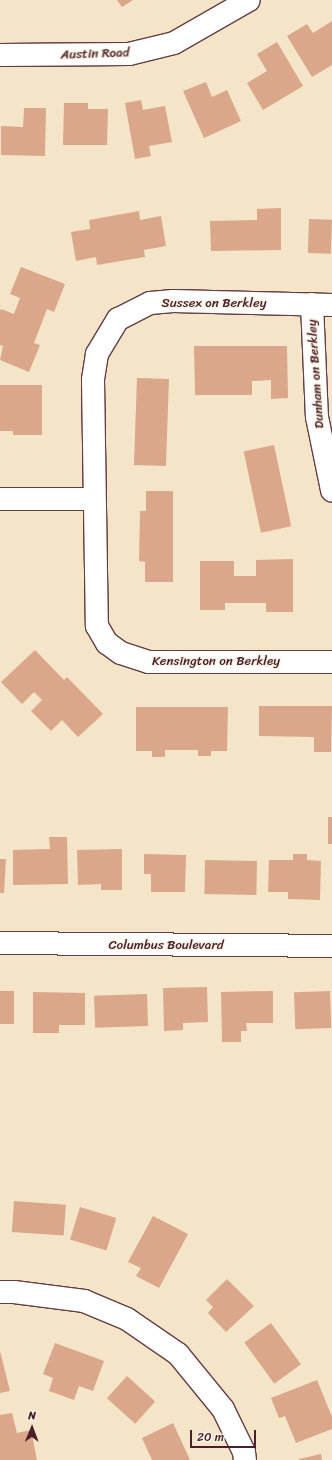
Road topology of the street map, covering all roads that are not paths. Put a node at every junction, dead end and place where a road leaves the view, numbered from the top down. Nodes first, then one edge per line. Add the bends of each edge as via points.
1 (242, 2) edge
2 (0, 56) edge
3 (322, 305) edge
4 (332, 490) edge
5 (0, 499) edge
6 (94, 499) junction
7 (332, 662) edge
8 (0, 943) edge
9 (332, 946) edge
10 (0, 1292) edge
11 (245, 1460) edge

1 - 2 street, Austin Road via 174,43 129,54
3 - 4 street, Dunham on Berkley via 317,417
3 - 6 street, Sussex on Berkley via 173,301 150,303 118,318 97,354 93,380
5 - 6 street
6 - 7 street, Kensington on Berkley via 97,626 107,643 121,653 149,662
8 - 9 street, Columbus Boulevard
10 - 11 street via 84,1301 127,1319 178,1354 223,1409 244,1452

